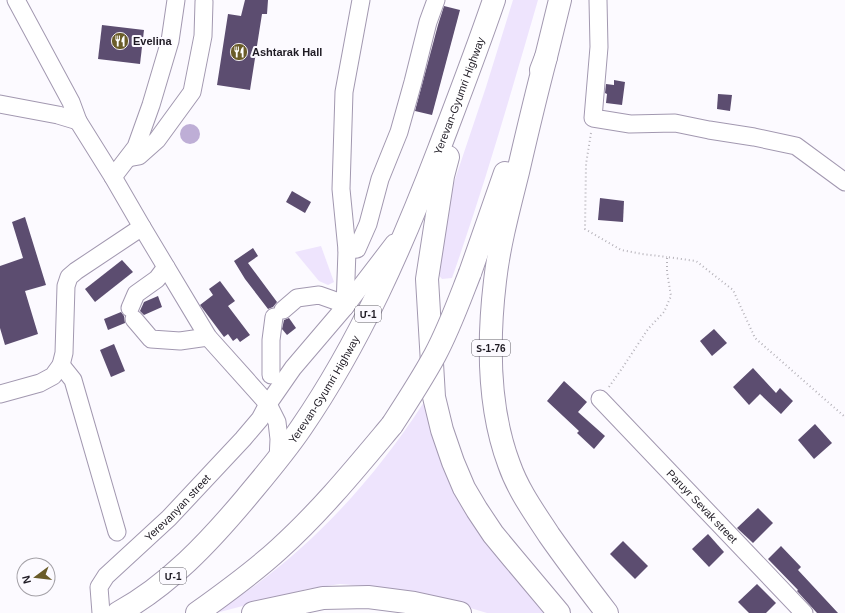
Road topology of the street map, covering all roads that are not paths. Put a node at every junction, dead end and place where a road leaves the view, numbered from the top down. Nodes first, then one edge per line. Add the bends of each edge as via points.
1 (16, 0) edge
2 (176, 0) edge
3 (361, 0) edge
4 (436, 0) edge
5 (494, 0) edge
6 (560, 0) edge
7 (598, 0) edge
8 (204, 2) dead end
9 (475, 56) junction
10 (546, 57) junction
11 (0, 104) edge
12 (78, 121) junction
13 (128, 158) junction
14 (113, 177) junction
15 (845, 182) edge
16 (414, 215) junction
17 (142, 227) junction
18 (347, 250) junction
19 (166, 267) junction
20 (345, 307) junction
21 (208, 337) junction
22 (61, 365) junction
23 (293, 368) junction
24 (239, 370) junction
25 (271, 375) junction
26 (0, 394) edge
27 (600, 399) road end
28 (268, 404) junction
29 (278, 460) junction
30 (117, 532) dead end
31 (126, 609) edge
32 (102, 613) edge
33 (197, 613) edge
34 (253, 613) edge
35 (460, 613) edge
36 (559, 613) edge
37 (607, 613) edge
38 (804, 613) edge

1 - 12 street via 71,102
2 - 13 street via 170,41 153,98 136,147
3 - 18 street via 344,92 340,189
4 - 18 street via 399,132 380,178 368,224 357,249
5 - 9 highway, Yerevan-Gyumri Highway / Մ-1
6 - 10 highway
7 - 15 street via 599,47 593,118 630,124 675,123 796,146
8 - 13 street via 202,36 192,92 157,140 139,156
9 - 16 highway, Yerevan-Gyumri Highway / Մ-1
9 - 36 highway via 443,176 428,279 434,397 442,430 464,488 493,534
10 - 33 highway, bridge via 470,273 436,354 415,389 392,425 330,499 279,549
10 - 37 highway, Տ-1-76 via 507,219 495,281 491,353 493,392 502,443 518,486 549,535
11 - 12 street
12 - 14 street
13 - 14 street
14 - 17 street
16 - 20 street, Yerevanyan street
16 - 29 highway, Yerevan-Gyumri Highway / Մ-1 via 360,330 301,428
17 - 19 street
17 - 22 street via 69,277 66,286 64,353
18 - 20 street
19 - 21 street
19 - 21 street via 157,278 136,294 132,313 151,339 180,341
20 - 23 street, Yerevanyan street
20 - 25 street via 319,295 297,298 278,313 270,340
21 - 24 street
22 - 26 street via 53,376 40,383
22 - 30 street via 73,380
23 - 25 street
23 - 28 street, Yerevanyan street
24 - 25 street via 258,377
24 - 28 street
27 - 38 street, Paruyr Sevak street
28 - 29 street via 277,422 280,439
28 - 32 street, Yerevanyan street via 260,419 212,473 106,576 99,587
29 - 31 highway, Yerevan-Gyumri Highway / Մ-1 via 223,526 174,575
34 - 35 highway via 323,598 368,597

